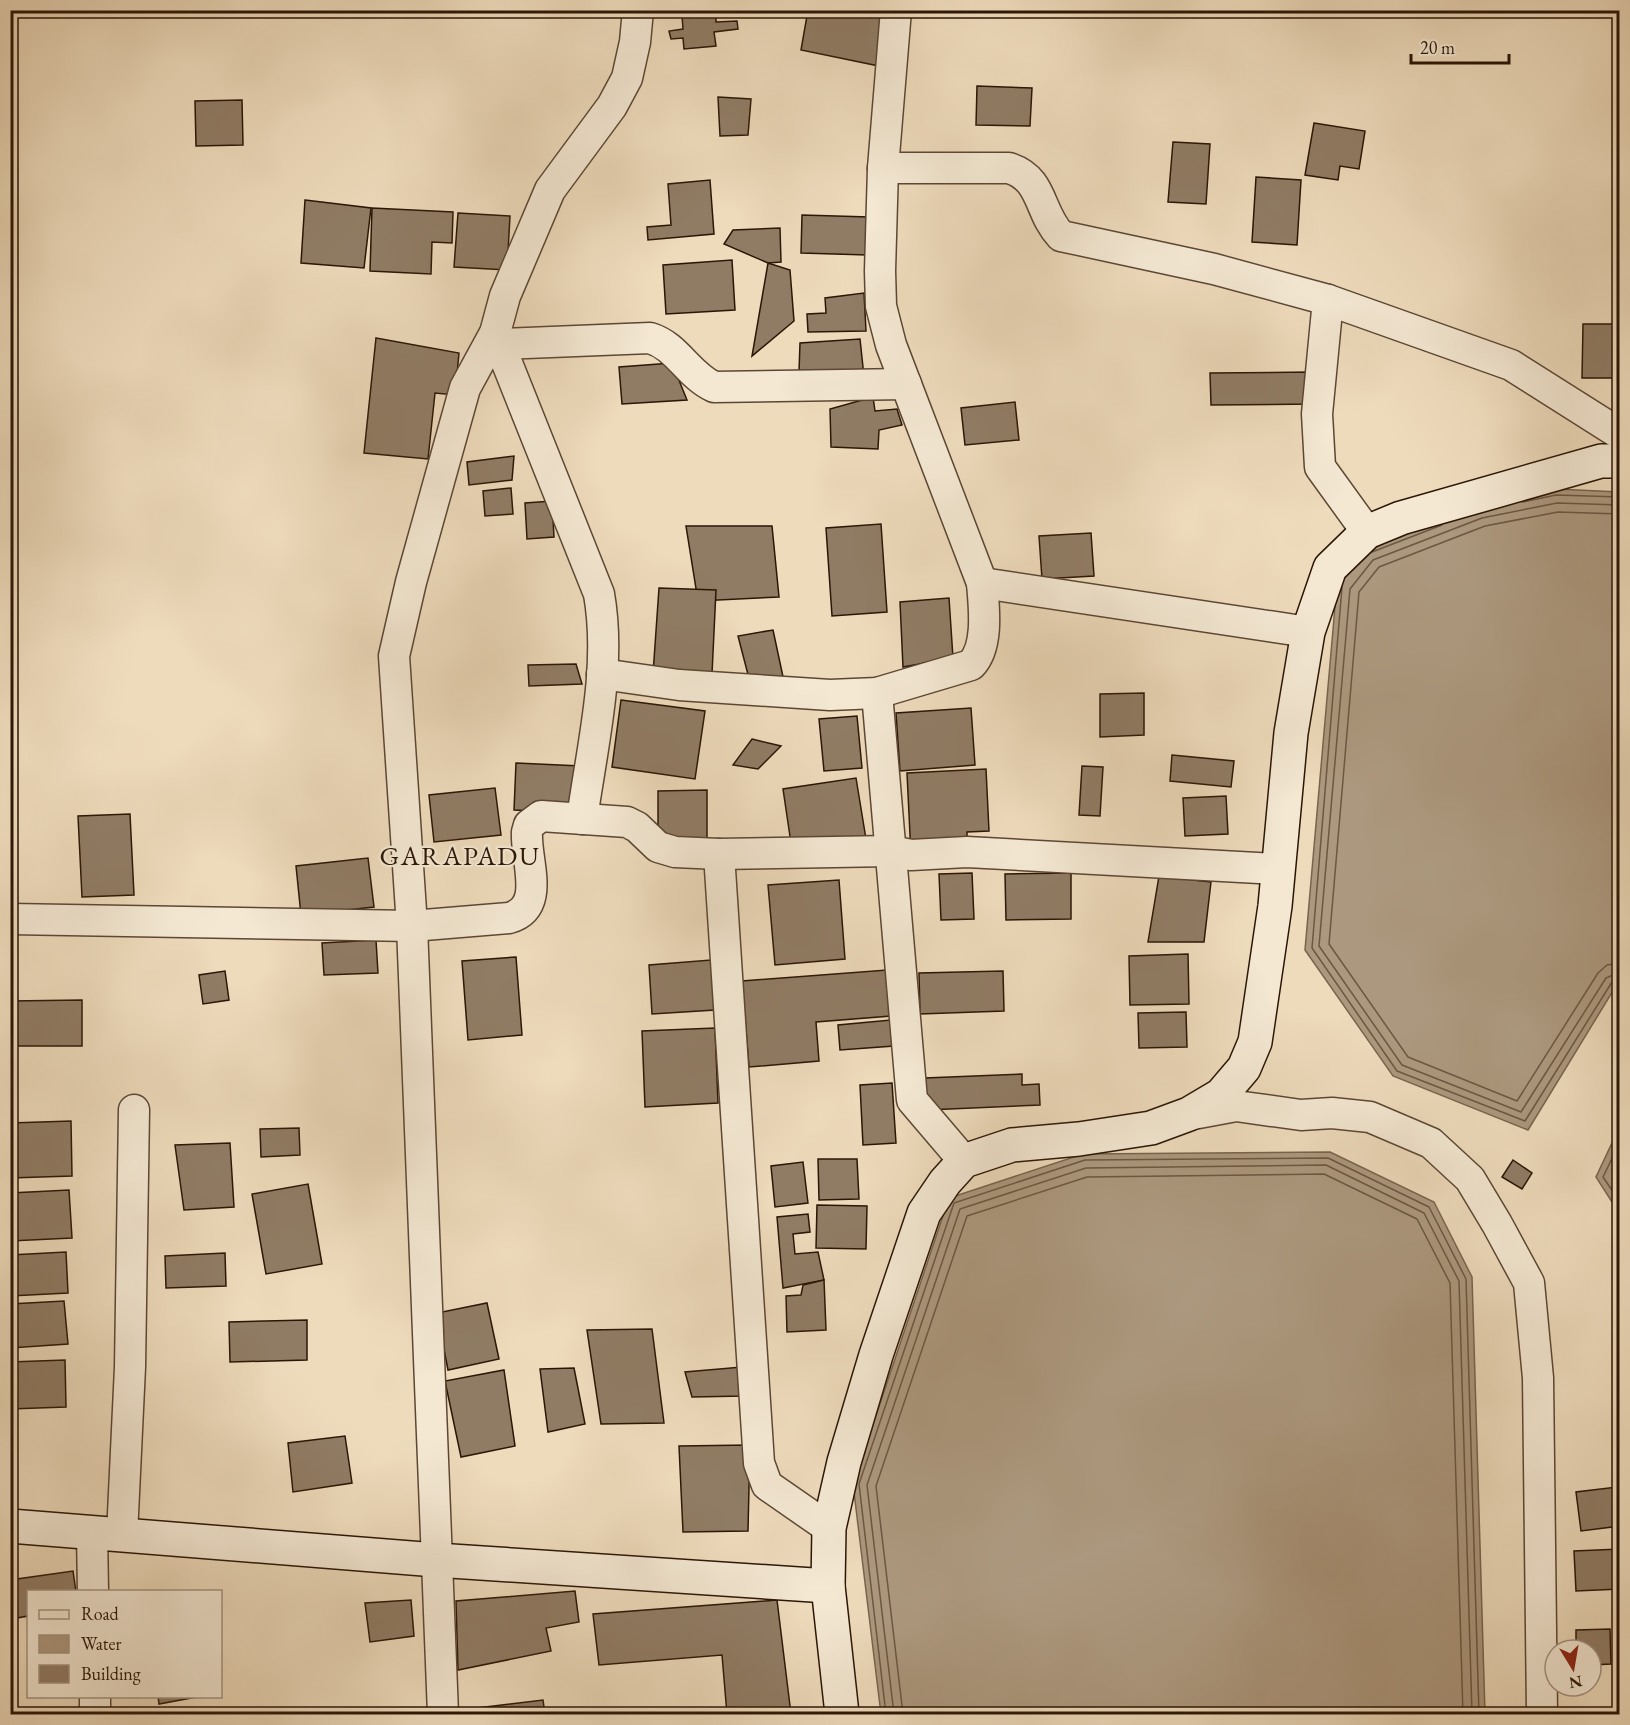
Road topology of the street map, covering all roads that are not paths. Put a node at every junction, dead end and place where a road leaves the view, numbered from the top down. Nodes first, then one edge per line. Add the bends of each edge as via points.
1 (638, 10) edge
2 (896, 10) edge
3 (883, 168) junction
4 (1328, 300) junction
5 (497, 338) junction
6 (906, 384) junction
7 (1620, 434) edge
8 (1620, 461) edge
9 (1367, 532) junction
10 (982, 583) junction
11 (1308, 632) junction
12 (602, 674) junction
13 (877, 693) junction
14 (582, 819) junction
15 (891, 851) junction
16 (719, 854) junction
17 (1278, 869) junction
18 (10, 919) edge
19 (412, 926) junction
20 (134, 1110) dead end
21 (1189, 1114) junction
22 (964, 1161) junction
23 (10, 1526) edge
24 (829, 1528) junction
25 (107, 1534) junction
26 (436, 1560) junction
27 (828, 1586) junction
28 (93, 1590) edge
29 (95, 1698) edge
30 (95, 1714) edge
31 (442, 1714) edge
32 (842, 1714) edge
33 (1542, 1714) edge

1 - 5 street via 627,78 612,106 550,190 505,296
2 - 3 street
3 - 4 street via 1009,168 1030,179 1050,224 1061,236 1214,269
3 - 6 street via 881,306
4 - 7 street via 1511,365
4 - 9 street via 1317,414 1320,467
5 - 6 street via 650,338 673,350 689,370 714,387
5 - 12 street via 599,594 603,617
5 - 19 street via 465,388 394,656
6 - 10 street
8 - 9 main road via 1601,461 1549,475 1401,518
9 - 11 main road via 1330,568
10 - 11 street
10 - 13 street via 984,607 978,658 971,665
11 - 17 main road via 1292,733
12 - 13 street via 690,686 830,695
12 - 14 street
13 - 15 street
14 - 16 street via 627,822 658,847 675,852
14 - 19 street via 541,816 529,825 531,899 519,915
15 - 16 street
15 - 17 street via 911,855 968,852
15 - 22 street via 912,1100
16 - 24 street via 759,1463 767,1485
17 - 21 main road via 1255,1042 1245,1068 1221,1095
18 - 19 street
19 - 26 street
20 - 25 street via 130,1367
21 - 22 main road via 1151,1128 1012,1145
21 - 33 street via 1236,1106 1301,1115 1370,1117 1431,1143 1470,1179 1497,1224 1529,1283 1538,1378
22 - 24 main road via 924,1213 876,1355
23 - 25 main road
24 - 27 main road
25 - 26 main road
25 - 28 street
26 - 27 main road
26 - 31 street
27 - 32 main road
29 - 30 street

